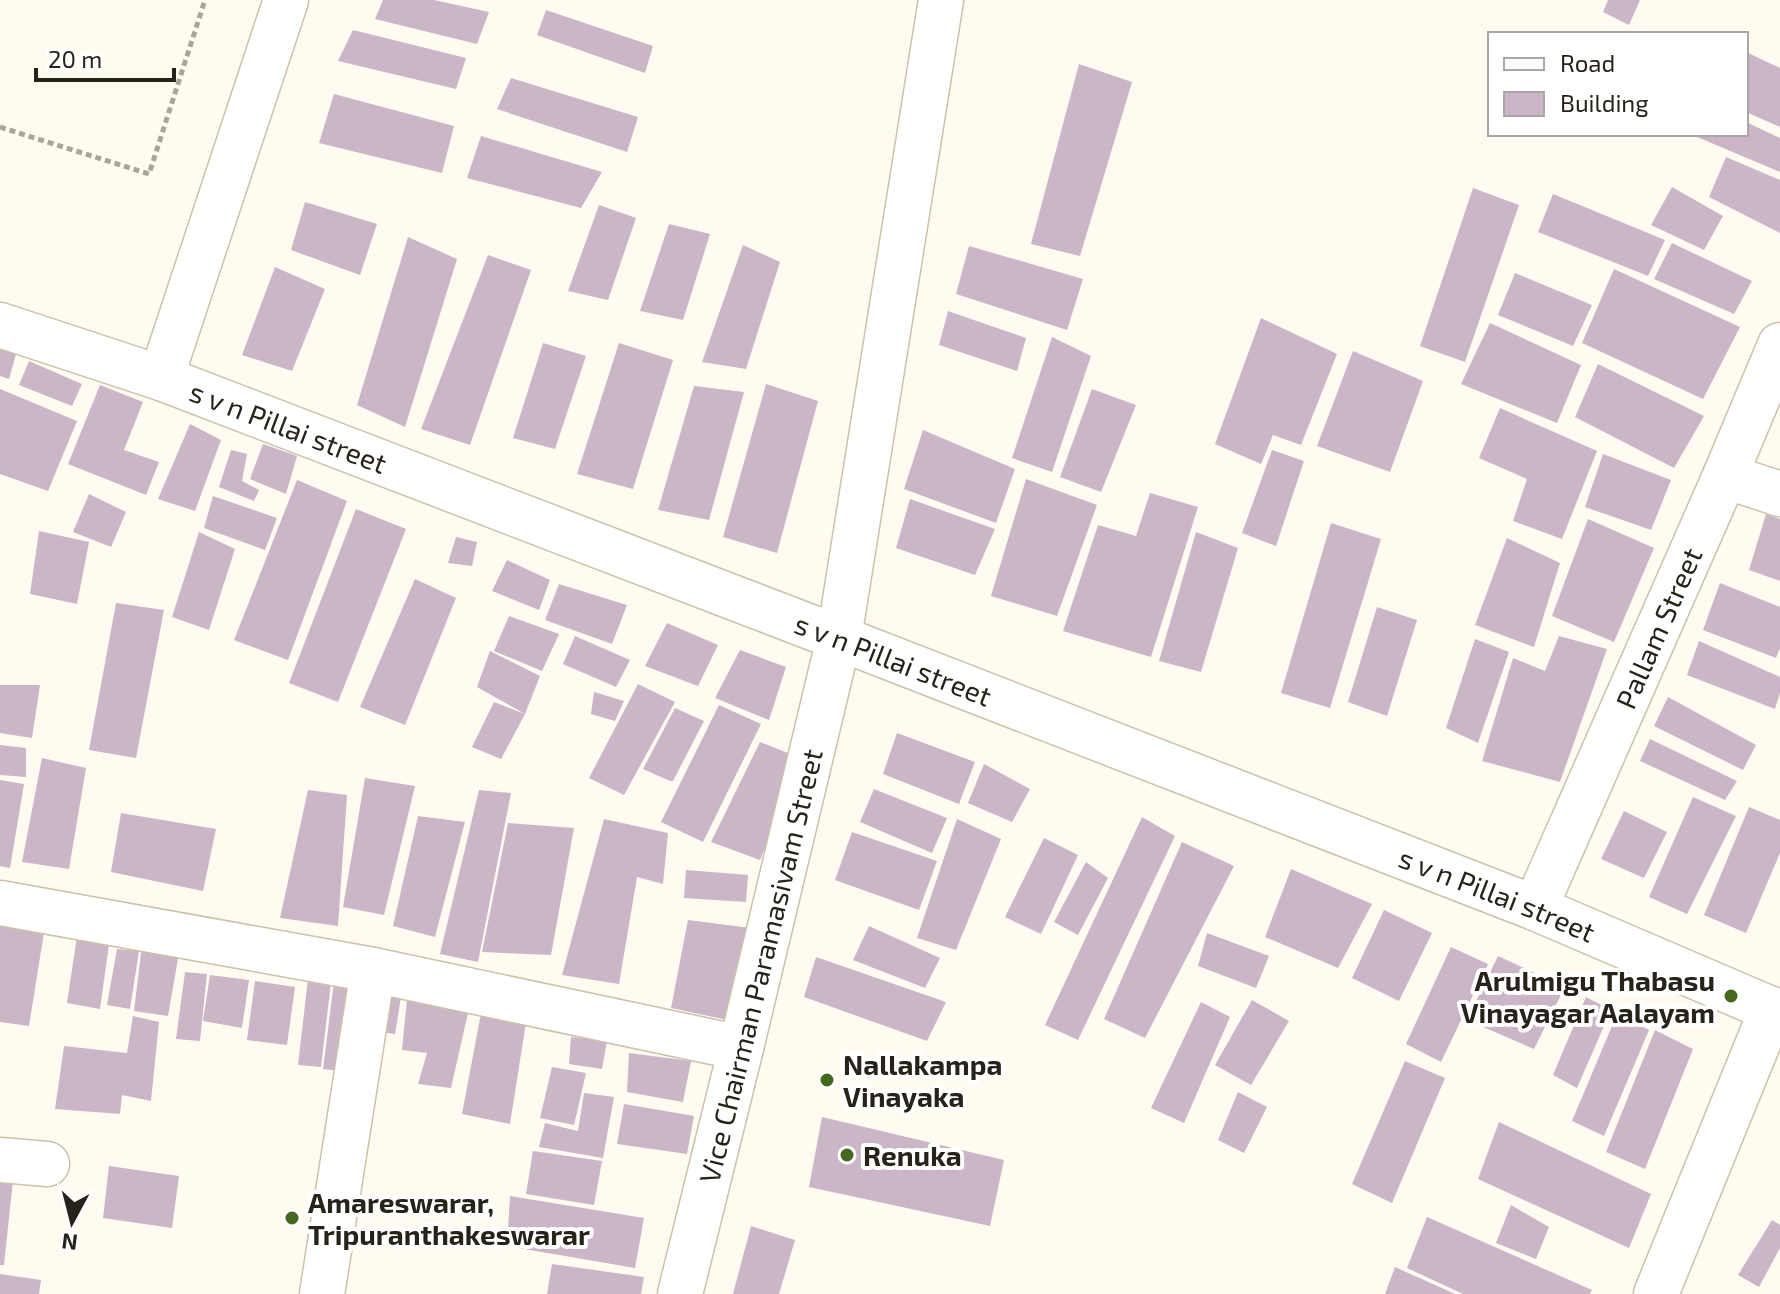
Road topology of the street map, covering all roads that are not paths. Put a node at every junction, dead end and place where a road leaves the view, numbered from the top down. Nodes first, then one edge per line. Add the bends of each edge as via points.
1 (286, 0) edge
2 (941, 0) edge
3 (0, 325) edge
4 (1780, 345) edge
5 (161, 378) junction
6 (1725, 476) junction
7 (1780, 494) edge
8 (839, 638) junction
9 (0, 903) edge
10 (1535, 908) junction
11 (373, 970) junction
12 (1776, 1011) edge
13 (741, 1048) junction
14 (0, 1160) edge
15 (47, 1164) dead end
16 (322, 1294) edge
17 (680, 1294) edge
18 (1656, 1294) edge

1 - 5 street
2 - 8 street, Vice Chairman Paramasivam Street
3 - 5 street, s v n Pillai street
4 - 6 street, Pallam Street
5 - 8 street, s v n Pillai street
6 - 7 street
6 - 10 street, Pallam Street
8 - 10 street, s v n Pillai street
8 - 13 street, Vice Chairman Paramasivam Street
9 - 11 street
10 - 12 street, s v n Pillai street
11 - 13 street
11 - 16 street
12 - 18 street
13 - 17 street, Vice Chairman Paramasivam Street
14 - 15 street

